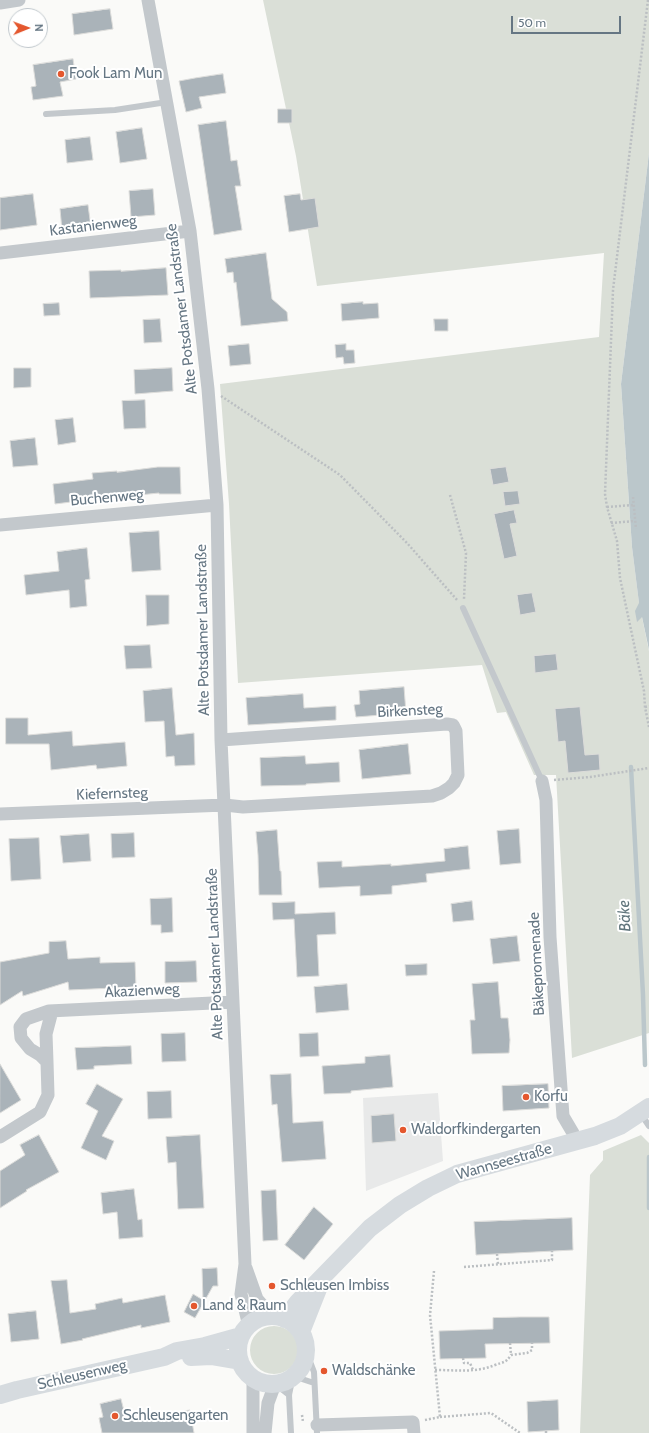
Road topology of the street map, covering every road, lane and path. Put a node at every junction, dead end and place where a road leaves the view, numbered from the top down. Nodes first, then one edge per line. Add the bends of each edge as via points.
1 (19, 0) edge
2 (148, 0) edge
3 (648, 0) edge
4 (0, 3) edge
5 (167, 102) junction
6 (46, 114) dead end
7 (190, 231) junction
8 (0, 253) edge
9 (208, 390) junction
10 (450, 495) dead end
11 (633, 497) dead end
12 (217, 505) junction
13 (634, 505) junction
14 (607, 507) junction
15 (635, 521) junction
16 (611, 523) junction
17 (0, 525) edge
18 (636, 529) dead end
19 (463, 608) junction
20 (649, 706) edge
21 (645, 707) junction
22 (649, 727) edge
23 (221, 740) junction
24 (649, 768) edge
25 (542, 781) junction
26 (225, 805) junction
27 (0, 814) edge
28 (233, 1002) junction
29 (52, 1011) junction
30 (47, 1062) junction
31 (646, 1115) edge
32 (0, 1137) edge
33 (575, 1142) junction
34 (552, 1251) dead end
35 (498, 1254) dead end
36 (244, 1264) junction
37 (498, 1264) junction
38 (464, 1267) dead end
39 (434, 1271) dead end
40 (323, 1276) junction
41 (279, 1317) junction
42 (245, 1331) junction
43 (301, 1332) junction
44 (510, 1343) dead end
45 (532, 1343) dead end
46 (306, 1351) junction
47 (511, 1355) junction
48 (164, 1357) junction
49 (463, 1358) dead end
50 (240, 1361) junction
51 (435, 1370) junction
52 (472, 1370) junction
53 (293, 1376) junction
54 (253, 1378) junction
55 (314, 1383) junction
56 (275, 1384) junction
57 (0, 1395) edge
58 (289, 1395) junction
59 (302, 1415) dead end
60 (440, 1417) junction
61 (303, 1424) dead end
62 (413, 1427) edge
63 (317, 1429) edge
64 (253, 1433) edge
65 (266, 1433) edge
66 (291, 1433) edge
67 (520, 1433) edge

1 - 4 street
2 - 5 street, Alte Potsdamer Landstraße
3 - 14 path via 613,290 604,494
5 - 6 lane via 115,110
5 - 7 street, Alte Potsdamer Landstraße
7 - 8 street, Kastanienweg
7 - 9 street, Alte Potsdamer Landstraße
9 - 12 street, Alte Potsdamer Landstraße
9 - 19 path via 340,475 408,543
10 - 19 path via 466,553
11 - 13 path
12 - 17 street, Buchenweg
12 - 23 street, Alte Potsdamer Landstraße
13 - 14 path
13 - 15 path
14 - 16 path
15 - 16 path
15 - 18 path
16 - 21 path via 617,541 620,578
19 - 25 lane
20 - 21 path
21 - 22 path
23 - 26 street, Alte Potsdamer Landstraße
23 - 26 street, Birkensteg via 447,724 453,725 456,731 458,775 454,783 432,796 251,806
24 - 25 path
25 - 33 street, Bäkepromenade via 546,800 550,937 563,1116
26 - 27 street, Kiefernsteg
26 - 28 street, Alte Potsdamer Landstraße
28 - 29 street, Akazienweg
28 - 36 street, Alte Potsdamer Landstraße
29 - 30 street via 46,1034
29 - 30 street, Akazienweg via 26,1019 20,1026 21,1038
30 - 32 street via 48,1095 42,1109
31 - 33 street, Wannseestraße
33 - 40 street, Wannseestraße via 457,1174 428,1188 370,1228
34 - 37 path via 552,1260
35 - 37 path
36 - 41 street, Alte Potsdamer Landstraße via 257,1299
36 - 42 street, Alte Potsdamer Landstraße via 241,1294
37 - 38 path
39 - 51 path via 430,1315
40 - 41 street, Wannseestraße
40 - 43 street, Wannseestraße
41 - 42 street via 256,1320
41 - 43 street via 294,1324
42 - 48 street, Schleusenweg via 205,1346 176,1350
42 - 50 street via 239,1344
43 - 46 street
44 - 47 path
45 - 47 path via 532,1350 527,1353
46 - 53 street via 300,1369
46 - 55 lane via 314,1372
47 - 52 path via 508,1361
48 - 50 street, Schleusenweg via 211,1356
48 - 57 street, Schleusenweg
49 - 52 path via 464,1363 470,1363
50 - 54 street
51 - 52 path
51 - 60 path
53 - 55 lane
53 - 56 street
53 - 58 lane
54 - 56 street
54 - 64 street
55 - 63 lane
56 - 58 lane
56 - 65 street via 268,1403
58 - 66 lane
59 - 61 path
60 - 62 path
60 - 67 path via 491,1413
62 - 63 street

